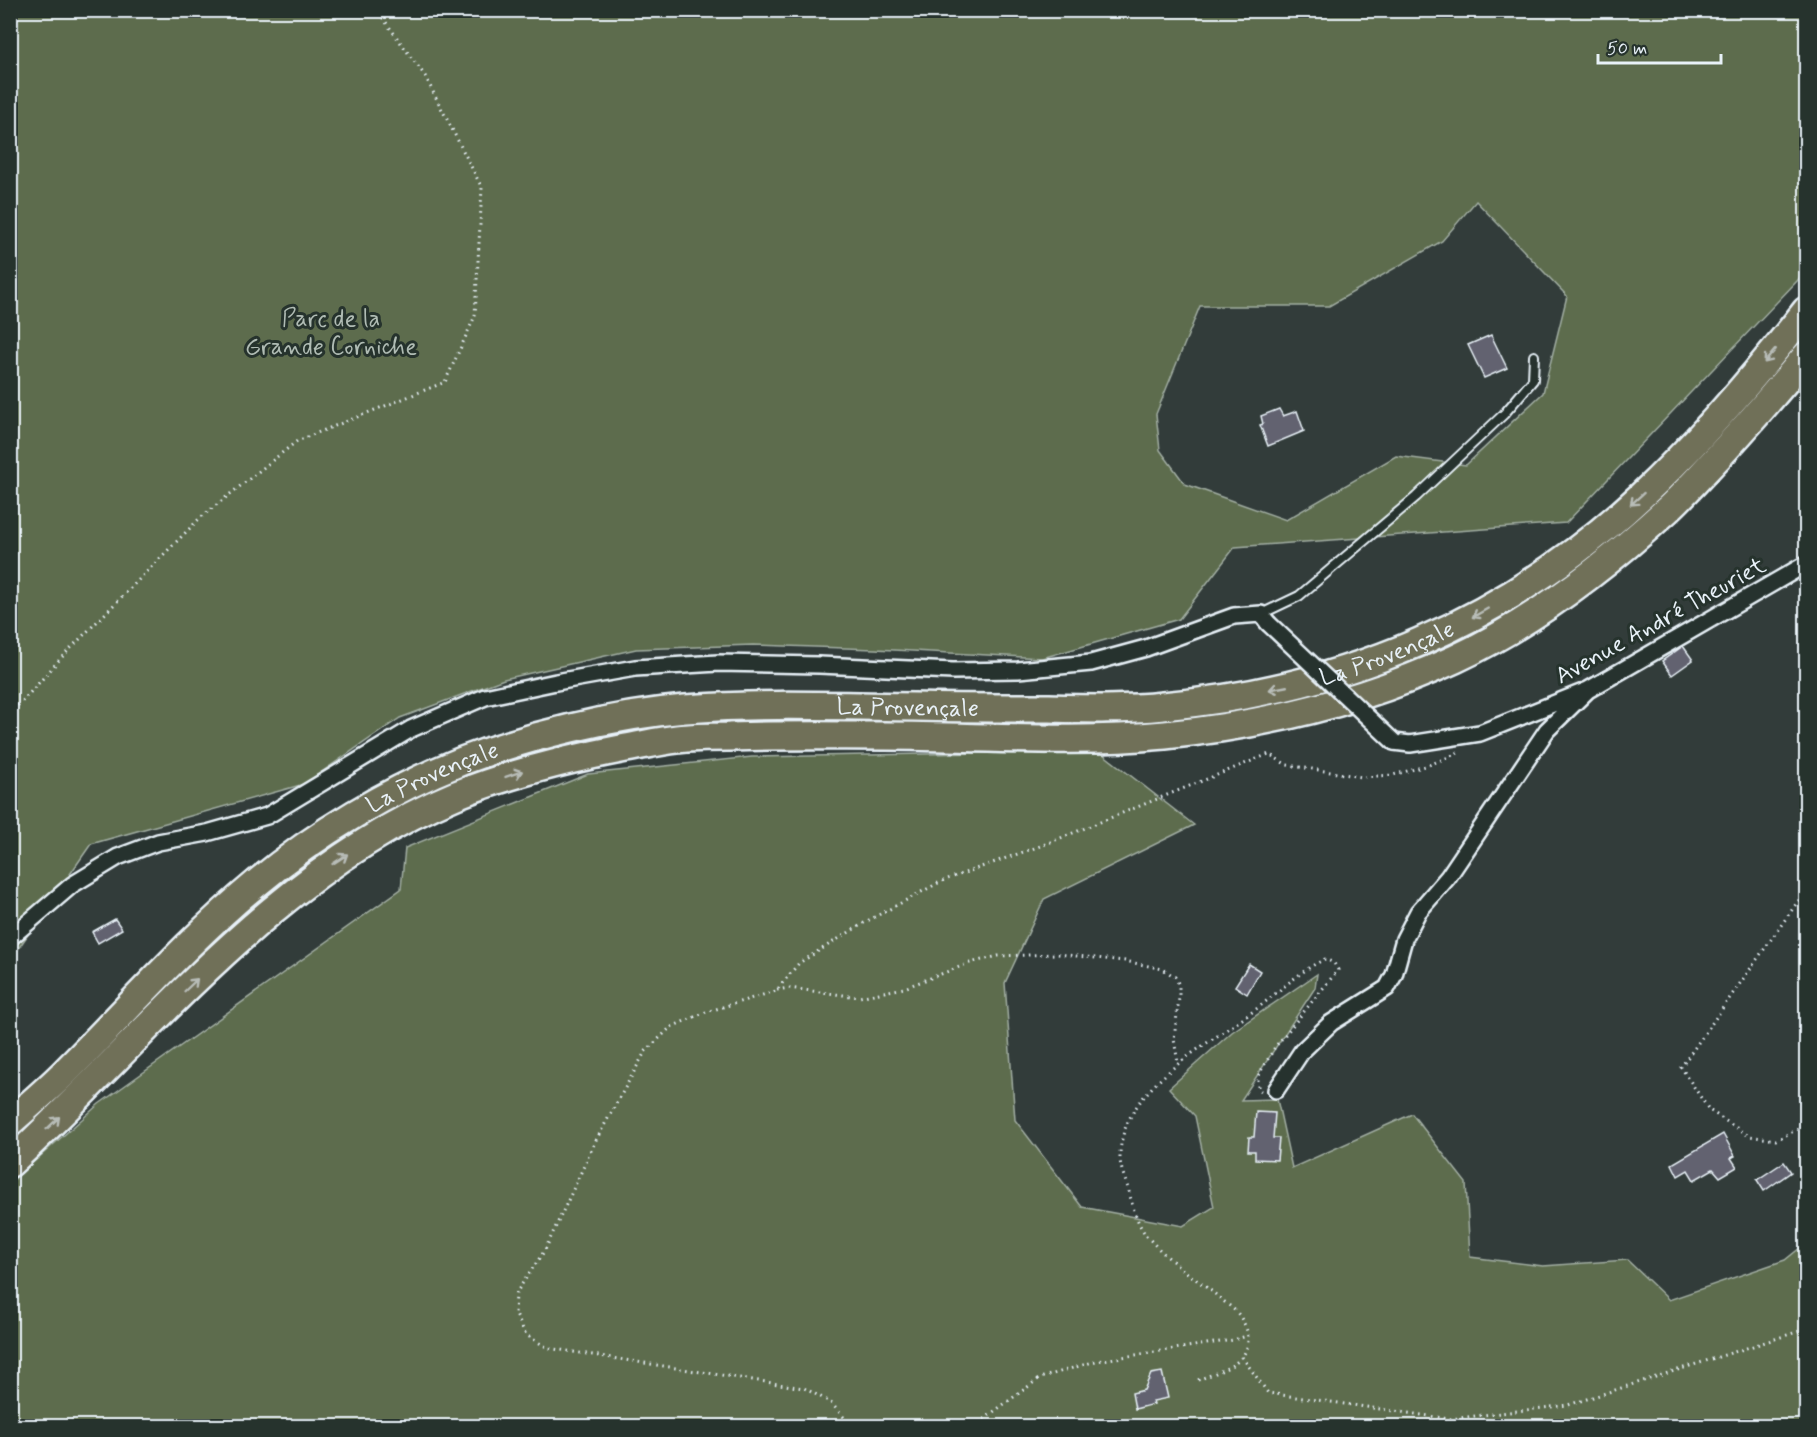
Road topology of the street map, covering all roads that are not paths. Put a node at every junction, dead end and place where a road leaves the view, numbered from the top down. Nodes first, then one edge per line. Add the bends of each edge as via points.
1 (1806, 311) edge
2 (1534, 356) dead end
3 (1806, 356) edge
4 (1806, 564) edge
5 (1264, 619) junction
6 (1588, 690) junction
7 (10, 938) edge
8 (1276, 1090) road end
9 (10, 1122) edge
10 (10, 1163) edge

1 -> 9 highway, La Provençale via 1724,411 1638,499 1527,586 1417,644 1301,684 1161,707 796,705 681,710 612,720 531,739 461,762 361,811 261,880 220,914 66,1071
2 - 5 lane via 1533,380 1504,414 1416,497 1299,596
10 -> 3 highway, La Provençale via 193,982 272,910 394,824 455,796 521,771 680,739 1081,739 1163,735 1233,727 1380,690 1468,652 1531,617 1605,564 1671,507 1746,428
4 - 6 street, Avenue André Theuriet
5 - 6 street, Avenue André Theuriet, bridge via 1394,742 1410,744 1480,732
5 - 7 street via 1234,616 1091,663 953,671 718,663 636,668 485,698 411,729 267,816 117,857 72,885
6 - 8 street via 1547,730 1448,878 1418,912 1387,988 1331,1023 1302,1051

